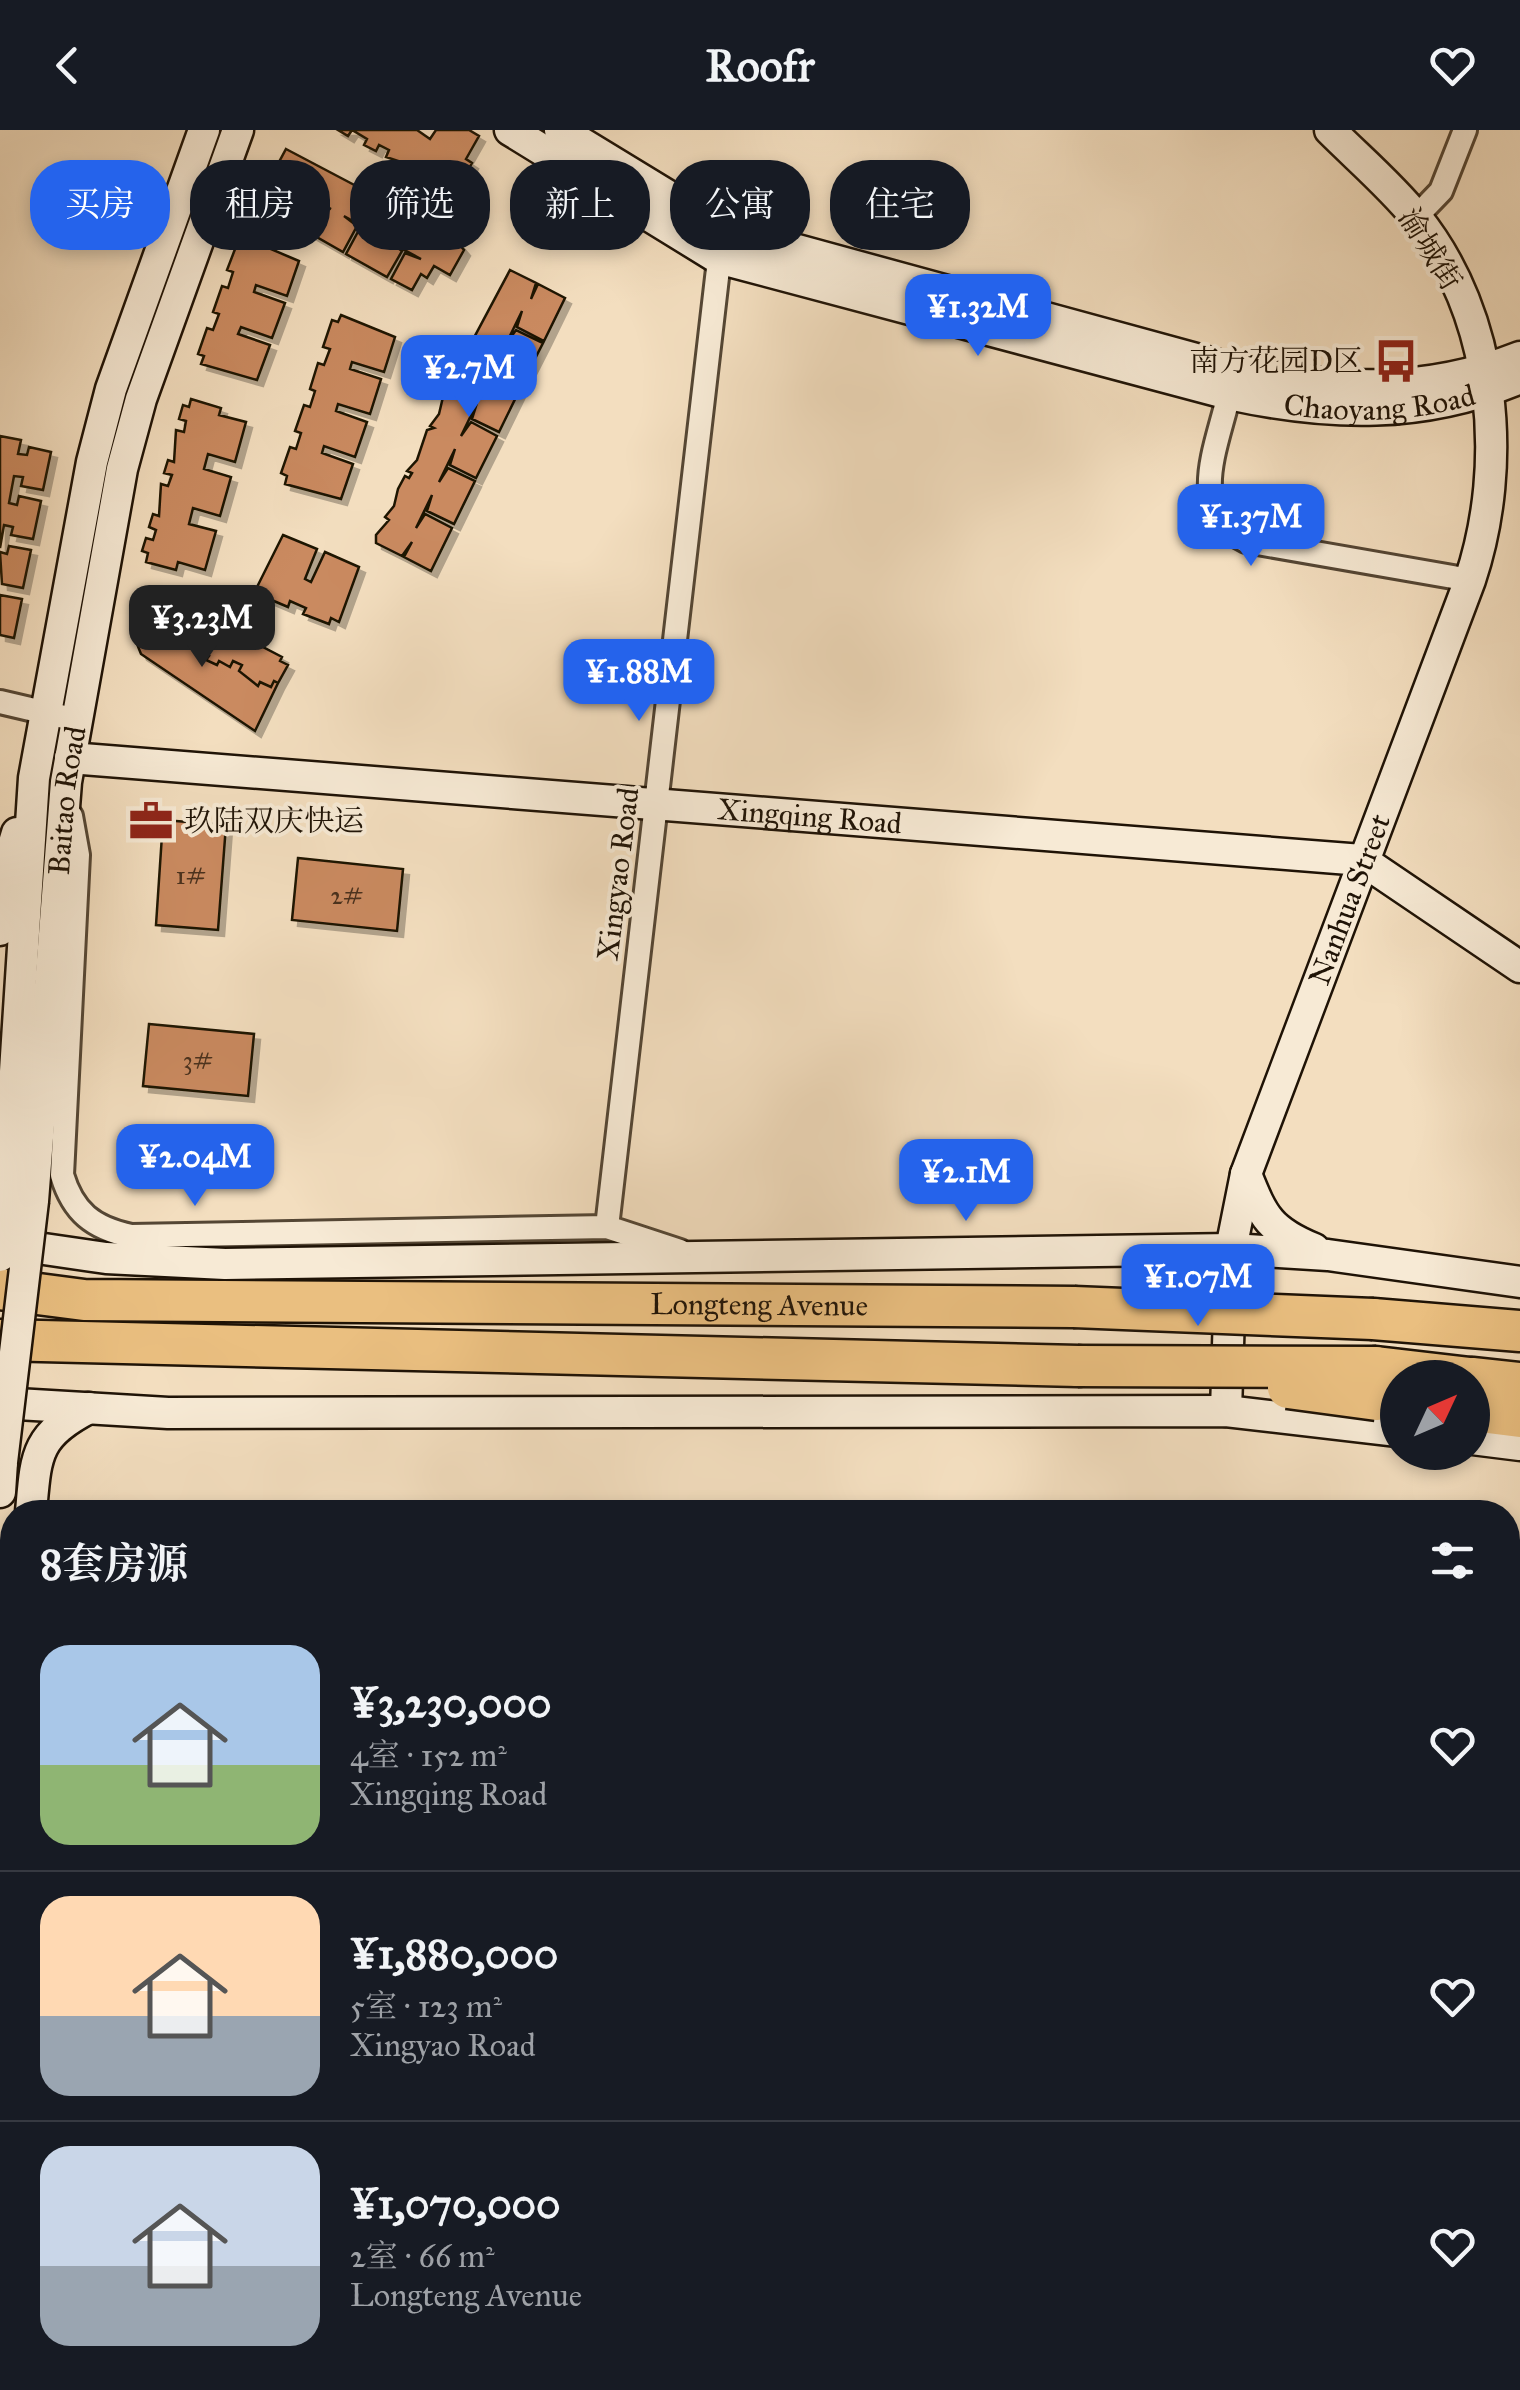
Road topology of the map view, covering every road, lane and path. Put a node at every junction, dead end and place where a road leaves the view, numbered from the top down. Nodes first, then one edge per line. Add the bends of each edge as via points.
1 (204, 130) edge
2 (238, 130) edge
3 (510, 130) edge
4 (560, 130) edge
5 (1330, 130) edge
6 (1465, 130) edge
7 (670, 208) edge
8 (670, 216) edge
9 (1416, 216) junction
10 (720, 250) edge
11 (741, 250) edge
12 (746, 250) edge
13 (1520, 356) edge
14 (1520, 378) edge
15 (1486, 382) junction
16 (1520, 391) edge
17 (1229, 394) junction
18 (1470, 580) junction
19 (0, 702) edge
20 (46, 712) junction
21 (77, 720) junction
22 (68, 770) junction
23 (34, 778) junction
24 (657, 804) junction
25 (1362, 860) junction
26 (0, 930) edge
27 (1520, 967) edge
28 (1246, 1174) junction
29 (20, 1198) junction
30 (607, 1227) junction
31 (0, 1243) edge
32 (1231, 1249) junction
33 (1328, 1255) junction
34 (0, 1256) edge
35 (702, 1258) junction
36 (1520, 1282) edge
37 (0, 1289) edge
38 (1520, 1331) edge
39 (0, 1340) edge
40 (1490, 1380) edge
41 (1520, 1383) edge
42 (1380, 1399) edge
43 (1380, 1400) edge
44 (0, 1403) edge
45 (89, 1408) junction
46 (1226, 1411) junction
47 (1490, 1413) edge
48 (1520, 1417) edge
49 (1490, 1442) edge
50 (1520, 1445) edge
51 (1, 1477) edge
52 (32, 1500) edge

1 - 20 main road, Baitao Road via 111,389
2 - 21 main road, Baitao Road via 141,399
3 - 8 main road, Chaoyang Road
4 - 7 main road, Chaoyang Road
5 - 9 main road, 渝城街
6 - 9 street via 1441,190
9 - 15 main road, 渝城街 via 1460,293
10 - 24 street, Xingyao Road
11 - 17 main road, Chaoyang Road
12 - 15 main road, Chaoyang Road via 1306,384
13 - 15 main road, Chaoyang Road
14 - 15 main road, Chaoyang Road
15 - 16 street
15 - 17 main road, Chaoyang Road via 1422,408 1342,412
15 - 18 main road, Nanhua Street via 1494,478
17 - 18 street via 1209,500 1232,534
18 - 25 main road, Nanhua Street
19 - 20 street
20 - 21 street
20 - 23 main road, Baitao Road
21 - 22 main road, Baitao Road
22 - 24 main road, Xingqing Road
22 - 29 main road, Baitao Road
22 - 30 street via 78,855 62,1175 77,1210 92,1224 131,1236
23 - 26 main road via 8,863
23 - 29 main road, Baitao Road
24 - 25 main road, Xingqing Road
24 - 30 street, Xingyao Road
25 - 27 main road, Xingqing Road
25 - 28 main road, Nanhua Street
28 - 32 main road, Nanhua Street
28 - 33 main road via 1262,1214 1284,1237
29 - 34 main road, Baitao Road, bridge
29 - 51 main road, Baitao Road, bridge
30 - 35 street
31 - 35 main road via 106,1258 225,1264
32 - 33 main road
32 - 35 main road
32 - 46 main road, Nanhua Street
33 - 36 main road
37 - 38 highway, Longteng Avenue, bridge via 84,1300 1074,1307
39 - 42 highway, Longteng Avenue, bridge via 1130,1367
40 - 41 highway
43 - 46 main road
44 - 45 main road
45 - 46 main road
45 - 52 main road via 56,1425 36,1454
47 - 48 highway
49 - 50 main road

